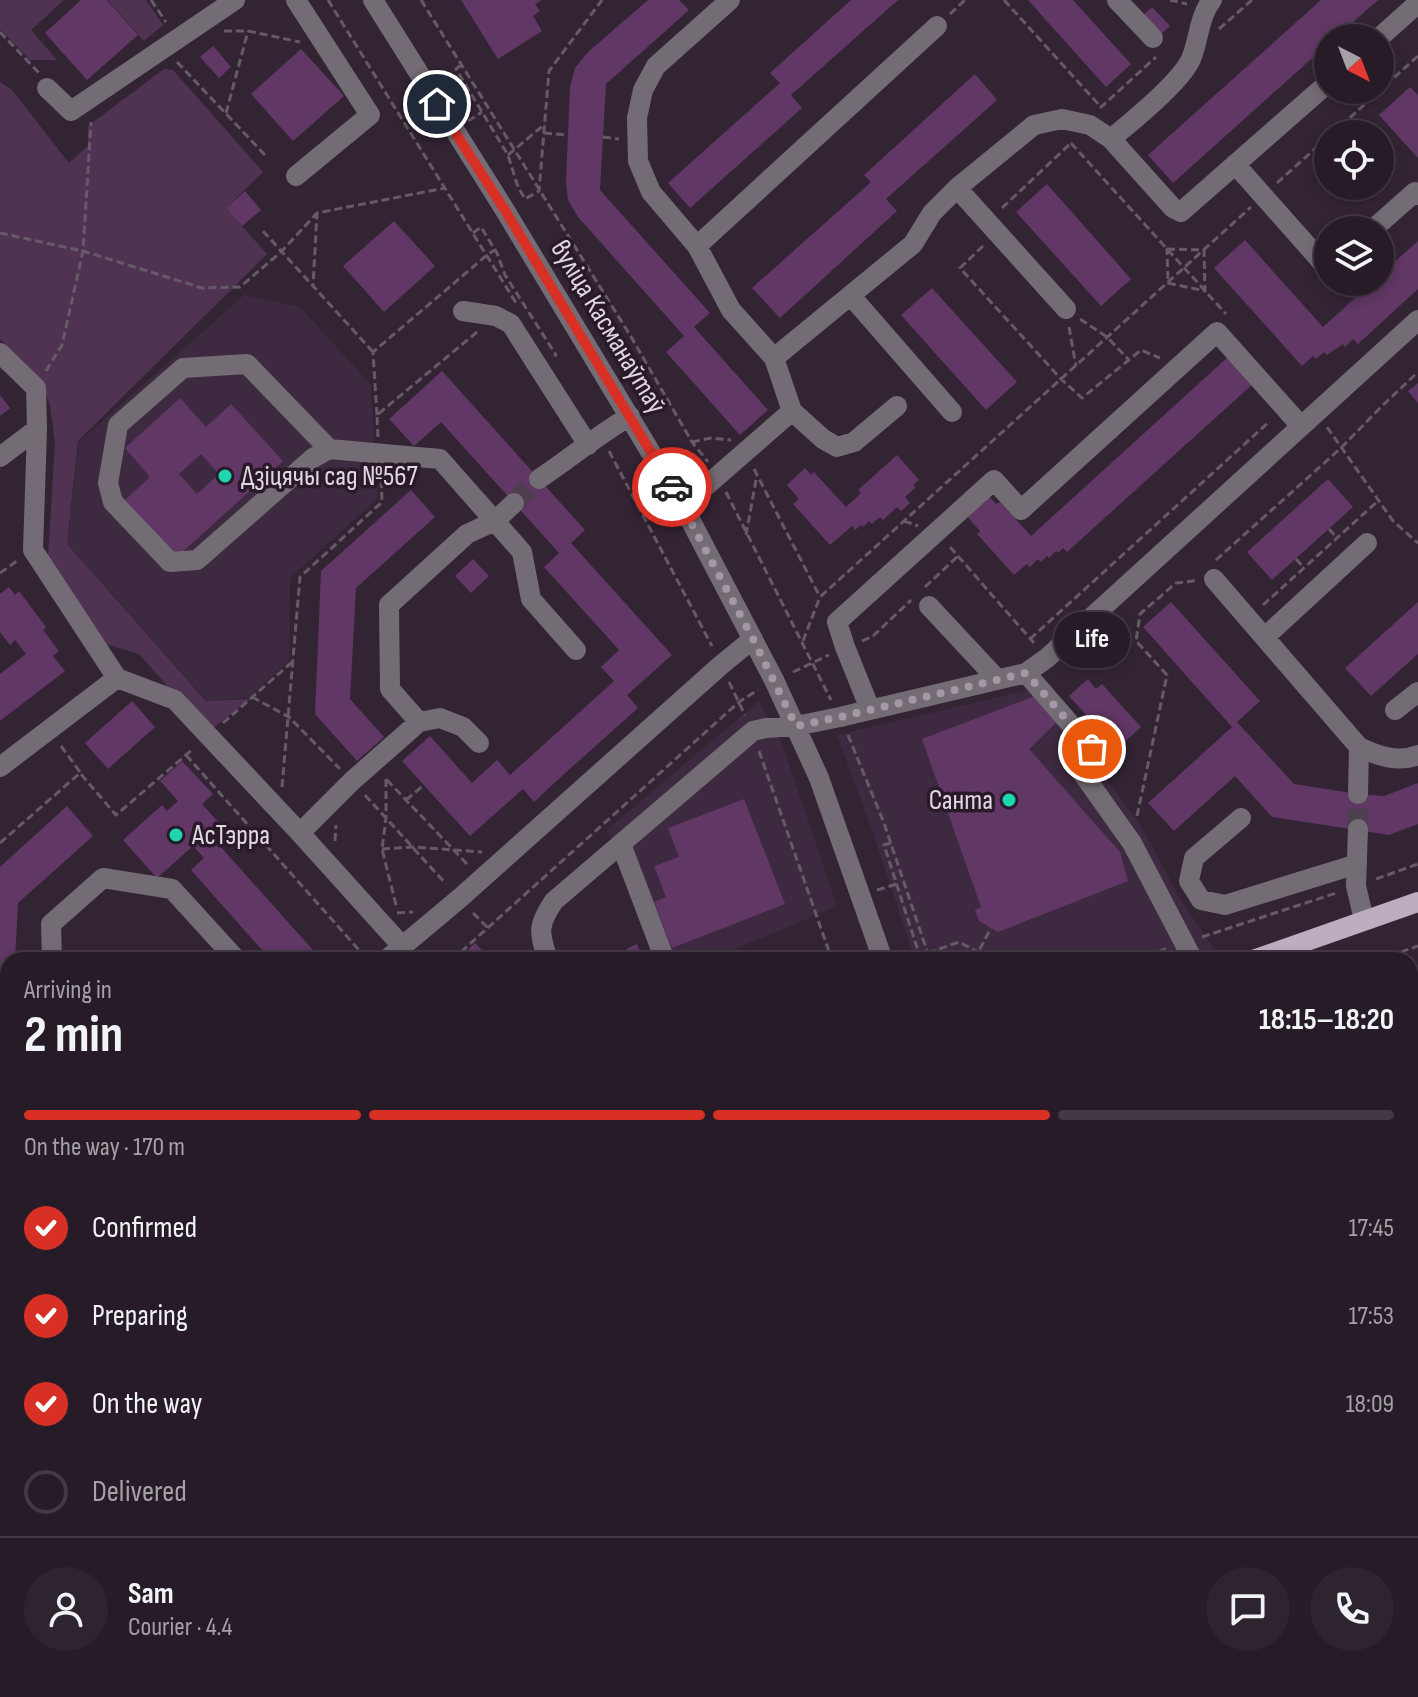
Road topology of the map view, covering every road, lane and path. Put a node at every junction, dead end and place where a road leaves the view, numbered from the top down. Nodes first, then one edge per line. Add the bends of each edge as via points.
1 (151, 0) edge
2 (235, 0) edge
3 (296, 0) edge
4 (373, 0) edge
5 (602, 0) edge
6 (730, 0) edge
7 (1004, 0) edge
8 (1117, 0) edge
9 (1212, 0) edge
10 (1252, 0) edge
11 (1418, 3) edge
12 (1394, 25) edge
13 (937, 26) dead end
14 (190, 30) junction
15 (248, 31) junction
16 (0, 32) edge
17 (1197, 42) junction
18 (1159, 44) joint
19 (164, 48) junction
20 (327, 48) junction
21 (1418, 57) edge
22 (462, 65) dead end
23 (48, 84) joint
24 (1314, 95) edge
25 (92, 97) junction
26 (226, 115) junction
27 (1348, 120) edge
28 (545, 124) junction
29 (1090, 125) junction
30 (544, 133) junction
31 (568, 135) dead end
32 (1111, 139) junction
33 (1071, 143) junction
34 (1314, 150) edge
35 (265, 155) dead end
36 (508, 155) junction
37 (1235, 164) junction
38 (296, 176) dead end
39 (445, 188) dead end
40 (957, 188) junction
41 (1418, 195) edge
42 (1263, 196) junction
43 (317, 213) junction
44 (1388, 216) edge
45 (992, 228) junction
46 (263, 231) dead end
47 (0, 233) edge
48 (472, 233) dead end
49 (697, 246) junction
50 (1167, 249) junction
51 (495, 250) junction
52 (1204, 250) junction
53 (83, 251) junction
54 (281, 252) junction
55 (1314, 253) edge
56 (1184, 268) junction
57 (1168, 283) junction
58 (313, 286) junction
59 (1205, 291) junction
60 (851, 296) junction
61 (1066, 309) junction
62 (463, 311) dead end
63 (1226, 314) dead end
64 (1418, 320) edge
65 (1107, 337) junction
66 (373, 352) junction
67 (0, 353) edge
68 (556, 355) dead end
69 (774, 358) junction
70 (1129, 360) junction
71 (1076, 366) junction
72 (1178, 366) junction
73 (1418, 372) edge
74 (1061, 379) junction
75 (36, 388) junction
76 (897, 406) dead end
77 (1285, 408) junction
78 (792, 411) junction
79 (952, 412) dead end
80 (377, 415) dead end
81 (630, 416) junction
82 (1308, 419) junction
83 (37, 429) junction
84 (692, 442) dead end
85 (588, 445) junction
86 (1342, 447) junction
87 (329, 449) junction
88 (747, 451) junction
89 (0, 457) edge
90 (757, 477) junction
91 (539, 479) tunnel mouth
92 (1379, 500) junction
93 (514, 503) tunnel mouth
94 (683, 506) junction
95 (495, 521) junction
96 (904, 521) junction
97 (1329, 529) dead end
98 (936, 532) junction
99 (746, 535) dead end
100 (1337, 538) junction
101 (1367, 543) dead end
102 (1418, 543) edge
103 (1296, 559) dead end
104 (1304, 568) junction
105 (1211, 570) junction
106 (300, 577) dead end
107 (820, 597) junction
108 (929, 606) dead end
109 (1248, 618) junction
110 (1265, 637) junction
111 (753, 639) junction
112 (1030, 639) junction
113 (803, 642) dead end
114 (576, 650) dead end
115 (1047, 658) junction
116 (1026, 673) junction
117 (117, 678) junction
118 (998, 680) junction
119 (1418, 692) edge
120 (252, 697) dead end
121 (739, 702) dead end
122 (870, 709) junction
123 (1395, 710) dead end
124 (289, 717) junction
125 (419, 722) junction
126 (796, 726) junction
127 (479, 743) dead end
128 (1359, 747) junction
129 (1092, 749) dead end
130 (186, 755) dead end
131 (1418, 755) edge
132 (68, 758) dead end
133 (0, 767) edge
134 (1078, 767) dead end
135 (380, 772) dead end
136 (80, 773) junction
137 (386, 779) junction
138 (352, 781) junction
139 (424, 785) dead end
140 (771, 787) dead end
141 (1358, 794) tunnel mouth
142 (406, 800) junction
143 (279, 811) junction
144 (116, 815) dead end
145 (386, 818) junction
146 (1241, 818) dead end
147 (337, 819) dead end
148 (1358, 829) tunnel mouth
149 (300, 833) junction
150 (334, 842) dead end
151 (891, 842) dead end
152 (0, 843) edge
153 (1132, 843) junction
154 (621, 844) junction
155 (413, 847) junction
156 (382, 849) junction
157 (454, 851) junction
158 (493, 853) dead end
159 (1357, 864) junction
160 (1418, 864) edge
161 (473, 870) dead end
162 (1356, 886) junction
163 (460, 898) junction
164 (387, 901) dead end
165 (1418, 902) edge
166 (425, 911) dead end
167 (397, 913) junction
168 (1364, 920) junction
169 (487, 927) junction
170 (991, 928) dead end
171 (402, 946) junction
172 (978, 950) junction
173 (1189, 951) edge
174 (52, 952) edge
175 (230, 952) edge
176 (361, 952) edge
177 (395, 952) edge
178 (460, 952) edge
179 (546, 952) edge
180 (662, 952) edge
181 (830, 952) edge
182 (880, 952) edge
183 (918, 952) edge
184 (931, 952) edge
185 (981, 952) edge
186 (1275, 952) edge

1 - 19 path via 166,21 154,40
2 - 14 street
3 - 20 street
4 - 81 street, вуліца Касманаўтаў
5 - 28 path via 549,71
6 - 49 street via 656,66 637,118 638,161 651,192
7 - 18 path via 1100,106
8 - 18 street
9 - 17 street
10 - 17 path via 1207,40
11 - 12 street
13 - 49 street
14 - 15 path
14 - 19 street
15 - 20 path
15 - 26 path
16 - 23 path
17 - 32 street via 1183,73
19 - 25 street
19 - 26 path
20 - 38 street via 370,115
21 - 27 path
22 - 36 path via 456,69
23 - 25 street via 71,111
24 - 37 street
25 - 53 path
26 - 35 path
28 - 30 path
28 - 36 path
29 - 32 street
29 - 33 path
29 - 40 street via 1062,119 1034,125
30 - 31 path
30 - 36 path via 539,191 525,199
32 - 37 street via 1181,212
33 - 45 path
33 - 50 path
34 - 42 path
37 - 42 street
39 - 43 path
40 - 45 street
40 - 60 street via 932,213 913,244
41 - 44 street via 1415,192
42 - 52 path
42 - 55 street
43 - 54 path
43 - 58 path
45 - 61 street
45 - 74 path via 960,268
46 - 54 path
47 - 53 path
48 - 51 path via 481,227
49 - 69 street via 731,310
50 - 52 path
50 - 56 path
50 - 57 path
51 - 66 path
51 - 68 path
52 - 56 path
52 - 59 path
53 - 54 path via 202,288 240,287
53 - 75 path via 62,345
54 - 58 path
56 - 57 path
56 - 59 path
57 - 59 path
57 - 65 path
58 - 66 path
59 - 63 path
60 - 69 street
60 - 79 street
61 - 65 path
61 - 71 path
62 - 85 street via 511,324
64 - 82 street
65 - 70 path
65 - 71 path
66 - 80 path
67 - 75 street
69 - 78 street
70 - 72 path via 1141,350
70 - 74 path via 1082,398
71 - 74 path
72 - 77 street via 1217,332
72 - 98 street via 1021,510 994,480
73 - 86 path
74 - 96 path
75 - 83 street
76 - 78 street via 854,442 837,447
77 - 82 street
77 - 112 path
78 - 88 street
81 - 85 street
81 - 94 street, вуліца Касманаўтаў
82 - 86 path
82 - 115 street
83 - 89 street
83 - 117 street via 33,550
84 - 88 path via 737,440
85 - 91 street
86 - 92 path
86 - 105 path
87 - 87 street via 247,364 183,368 118,425 108,483 113,502 170,562 197,560
87 - 95 street via 440,459
88 - 90 path
88 - 94 street
90 - 99 path
90 - 107 path
92 - 100 path
92 - 102 path
93 - 95 street
94 - 111 street, вуліца Касманаўтаў
95 - 114 street via 522,552 531,599
95 - 125 street via 467,534 389,605 390,689
96 - 98 path
96 - 107 path
97 - 100 path
98 - 112 path
98 - 122 street via 837,622
100 - 104 path
101 - 110 street
103 - 104 path
104 - 109 path
105 - 109 street
105 - 153 path via 1193,581 1176,583 1140,614 1136,641 1167,675
106 - 124 path
107 - 113 path
108 - 118 street
109 - 110 street
110 - 128 street
111 - 126 street, вуліца Касманаўтаў
111 - 163 street
112 - 115 path
115 - 116 street
116 - 118 street
116 - 129 street
117 - 133 street
117 - 143 street via 175,700
118 - 122 street
119 - 123 street
120 - 124 path
121 - 169 path
122 - 126 street
124 - 138 path
124 - 143 path
125 - 127 street via 440,718 463,727
125 - 138 street
126 - 154 street via 753,731
126 - 182 street, вуліца Касманаўтаў
128 - 131 street via 1381,757
128 - 141 street
130 - 176 path
132 - 136 path
134 - 153 street
135 - 137 path
136 - 144 path
136 - 152 path
137 - 142 path
137 - 145 path
138 - 145 path
138 - 149 street
139 - 142 path
140 - 181 path
142 - 157 path
143 - 149 street
145 - 155 path
145 - 156 path
146 - 159 street via 1194,858 1189,881 1201,900 1225,905
147 - 150 path
148 - 159 street
149 - 171 street
151 - 183 path via 884,845
153 - 173 street
154 - 179 street via 554,901 540,933
154 - 180 street
155 - 156 path
155 - 157 path
155 - 163 path
156 - 167 path
157 - 158 path
157 - 161 path
159 - 162 street
160 - 162 path
162 - 168 street
162 - 173 path
163 - 169 path
163 - 171 street
164 - 167 path
165 - 168 main road
166 - 167 path
168 - 186 main road
169 - 178 path
170 - 172 path
171 - 177 street
172 - 184 path via 959,942
172 - 185 path
174 - 175 street via 51,924 103,878 172,889

